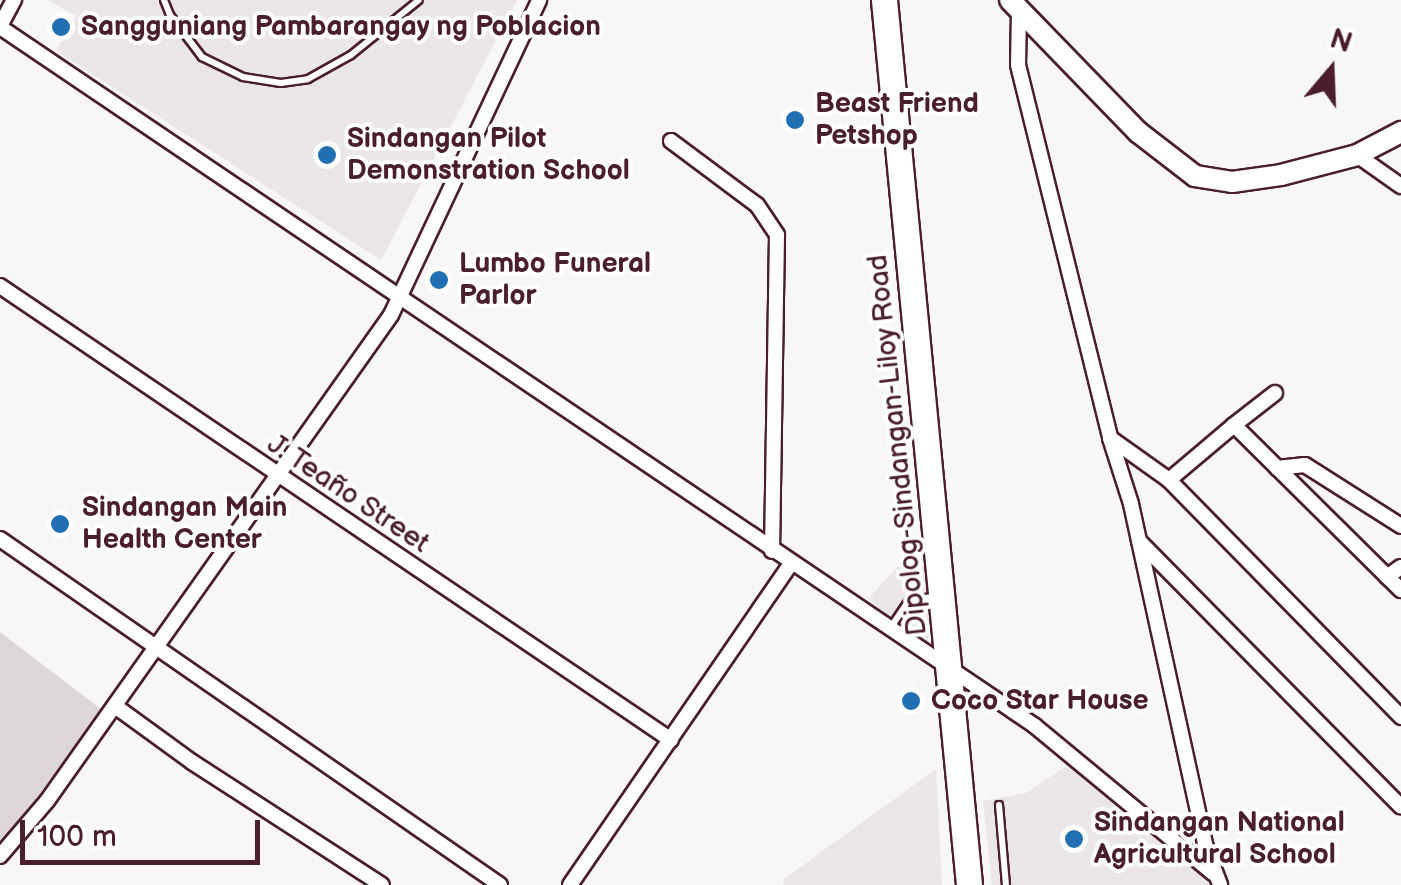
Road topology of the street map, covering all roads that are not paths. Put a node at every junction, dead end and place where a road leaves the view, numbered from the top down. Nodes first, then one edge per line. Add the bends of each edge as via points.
1 (14, 0) edge
2 (164, 0) edge
3 (419, 0) edge
4 (538, 0) edge
5 (884, 0) edge
6 (1014, 5) edge
7 (0, 27) edge
8 (1401, 132) edge
9 (671, 141) dead end
10 (1357, 154) junction
11 (1401, 186) edge
12 (0, 286) edge
13 (398, 292) junction
14 (1274, 393) dead end
15 (1234, 425) junction
16 (1110, 438) junction
17 (1277, 468) junction
18 (276, 476) junction
19 (1169, 480) junction
20 (1401, 526) edge
21 (0, 539) edge
22 (1139, 541) junction
23 (772, 550) junction
24 (791, 564) junction
25 (1401, 567) edge
26 (1388, 576) junction
27 (1401, 590) edge
28 (944, 600) junction
29 (888, 630) junction
30 (156, 650) junction
31 (951, 673) junction
32 (114, 706) junction
33 (1401, 717) edge
34 (671, 740) junction
35 (999, 806) dead end
36 (1401, 806) edge
37 (0, 856) edge
38 (1216, 879) edge
39 (382, 885) edge
40 (500, 885) edge
41 (570, 885) edge
42 (969, 885) edge
43 (1006, 885) edge

1 - 7 street
2 - 3 lane via 202,57 242,77 281,83 308,79 351,55
4 - 13 street
5 - 28 highway, Dipolog-Sindangan-Liloy Road
6 - 10 main road via 1138,132 1195,176 1232,182
6 - 16 street via 1018,65
7 - 13 street
8 - 10 main road
9 - 23 street via 757,205 777,235
10 - 11 street
12 - 18 street, J. Teaño Street
13 - 18 street via 390,315
13 - 23 street
14 - 15 street
15 - 17 street
15 - 19 street
16 - 19 street
16 - 22 street
17 - 20 street via 1305,465
17 - 26 street
18 - 30 street
18 - 34 street, J. Teaño Street
19 - 33 street
21 - 30 street
22 - 36 street
22 - 38 street
23 - 24 street
24 - 29 street
24 - 34 street
25 - 26 street
26 - 27 street
28 - 29 lane via 909,600
28 - 31 highway, Dipolog-Sindangan-Liloy Road
29 - 31 street
30 - 32 street
30 - 40 street
31 - 38 street via 1055,740
31 - 42 highway, Dipolog-Sindangan-Liloy Road
32 - 37 street
32 - 39 street
34 - 41 street
35 - 43 lane

